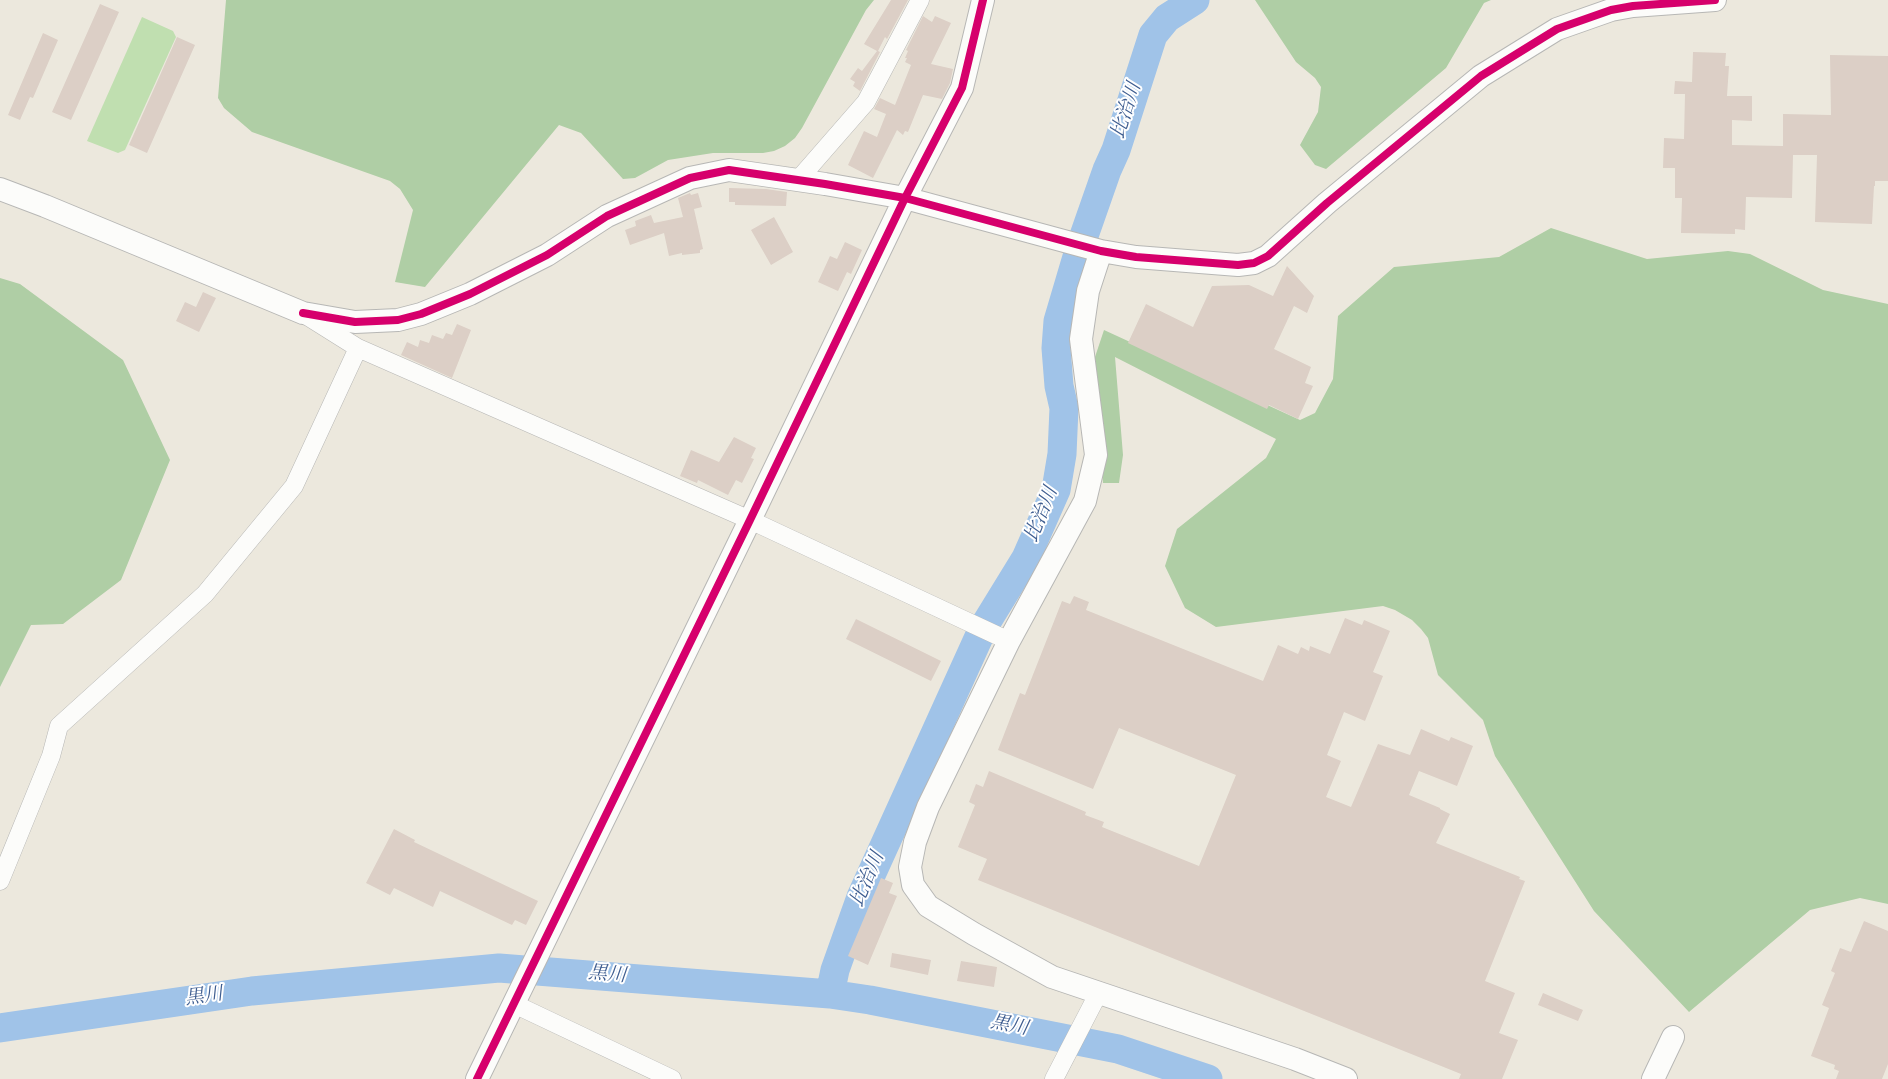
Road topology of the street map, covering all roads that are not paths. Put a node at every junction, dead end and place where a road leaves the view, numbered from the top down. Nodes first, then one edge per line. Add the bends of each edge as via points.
1 (920, 0) edge
2 (983, 0) edge
3 (1715, 0) edge
4 (798, 180) junction
5 (0, 189) edge
6 (905, 198) junction
7 (1101, 251) junction
8 (303, 313) junction
9 (358, 348) junction
10 (750, 520) junction
11 (1009, 641) junction
12 (0, 881) edge
13 (1095, 999) junction
14 (514, 1004) junction
15 (1673, 1037) dead end
16 (477, 1079) edge
17 (672, 1079) edge
18 (1054, 1079) edge
19 (1346, 1079) edge
20 (1653, 1079) edge

1 - 4 street via 866,102
2 - 6 street via 962,88
3 - 7 street via 1610,10 1557,29 1481,76 1268,256 1254,263 1238,265
4 - 6 street
4 - 8 street via 729,170 690,178 607,216 547,255 470,294 421,314 398,320 355,322
5 - 8 street
6 - 7 street
6 - 10 street
7 - 11 street via 1088,291 1081,339 1096,456 1085,501
8 - 9 street
9 - 10 street
9 - 12 street via 294,486 205,594 59,726 51,756
10 - 11 street
10 - 14 street
11 - 13 street via 928,807 910,867 913,885 928,906
13 - 18 street
13 - 19 street via 1295,1060
14 - 16 street
14 - 17 street
15 - 20 street

